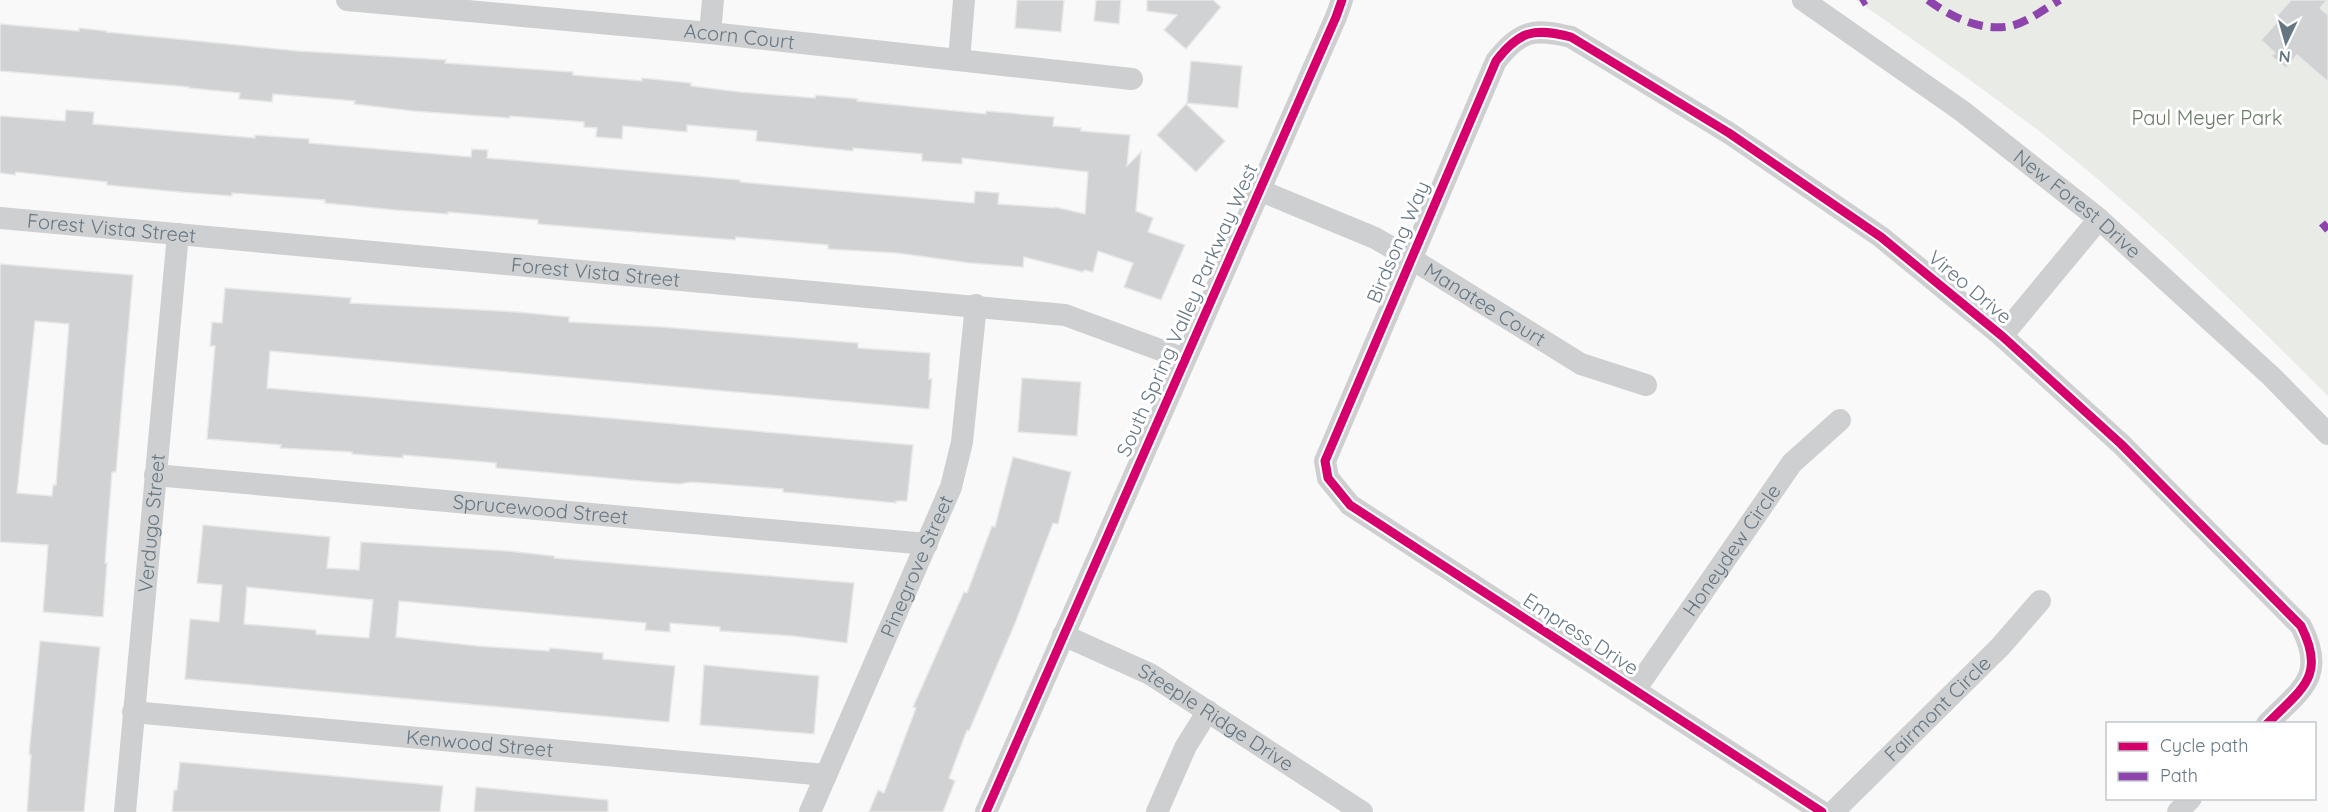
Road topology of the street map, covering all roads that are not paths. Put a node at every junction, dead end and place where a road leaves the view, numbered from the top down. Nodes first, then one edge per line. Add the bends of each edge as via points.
1 (347, 0) edge
2 (713, 0) edge
3 (964, 0) edge
4 (1342, 0) edge
5 (1803, 0) edge
6 (710, 33) junction
7 (1527, 33) joint
8 (959, 60) junction
9 (1132, 79) dead end
10 (1259, 190) junction
11 (0, 218) edge
12 (2099, 219) junction
13 (178, 234) junction
14 (1410, 258) junction
15 (976, 305) junction
16 (2002, 336) junction
17 (1185, 359) junction
18 (1646, 385) dead end
19 (1840, 420) dead end
20 (2328, 434) edge
21 (155, 475) junction
22 (1328, 478) joint
23 (927, 544) junction
24 (2040, 601) dead end
25 (1063, 635) junction
26 (1635, 690) junction
27 (1208, 711) junction
28 (133, 712) junction
29 (2268, 722) edge
30 (826, 775) junction
31 (2190, 800) edge
32 (125, 812) edge
33 (810, 812) edge
34 (986, 812) edge
35 (1156, 812) edge
36 (1362, 812) edge
37 (1822, 812) edge
38 (1833, 812) edge
39 (2178, 812) edge

1 - 6 street, Acorn Court
2 - 6 street
3 - 8 street
4 - 10 street, South Spring Valley Parkway West
5 - 12 street, New Forest Drive via 1962,111
6 - 8 street, Acorn Court
7 - 14 street, Birdsong Way via 1508,45 1496,61
7 - 16 street, Vireo Drive via 1547,31 1571,37 1729,133 1881,237
8 - 9 street, Acorn Court
10 - 14 street, Manatee Court via 1375,238
10 - 17 street, South Spring Valley Parkway West
11 - 13 street, Forest Vista Street
12 - 16 street
12 - 20 street, New Forest Drive via 2271,376
13 - 15 street, Forest Vista Street
13 - 21 street, Verdugo Street
14 - 18 street, Manatee Court via 1581,364
14 - 22 street, Birdsong Way via 1325,460
15 - 17 street, Forest Vista Street via 1065,315
15 - 23 street, Pinegrove Street via 962,442 951,487
16 - 29 street, Vireo Drive via 2121,444 2301,626 2310,644 2313,665 2307,684
17 - 25 street, South Spring Valley Parkway West
19 - 26 street, Honeydew Circle via 1792,463
21 - 23 street, Sprucewood Street
21 - 28 street, Verdugo Street
22 - 26 street, Empress Drive via 1350,505
23 - 30 street, Pinegrove Street
24 - 38 street, Fairmont Circle via 2000,647
25 - 27 street, Steeple Ridge Drive via 1150,674
25 - 34 street, South Spring Valley Parkway West
26 - 37 street, Empress Drive
27 - 35 street via 1186,746
27 - 36 street, Steeple Ridge Drive
28 - 30 street, Kenwood Street
28 - 32 street, Verdugo Street
30 - 33 street, Pinegrove Street
31 - 39 street

